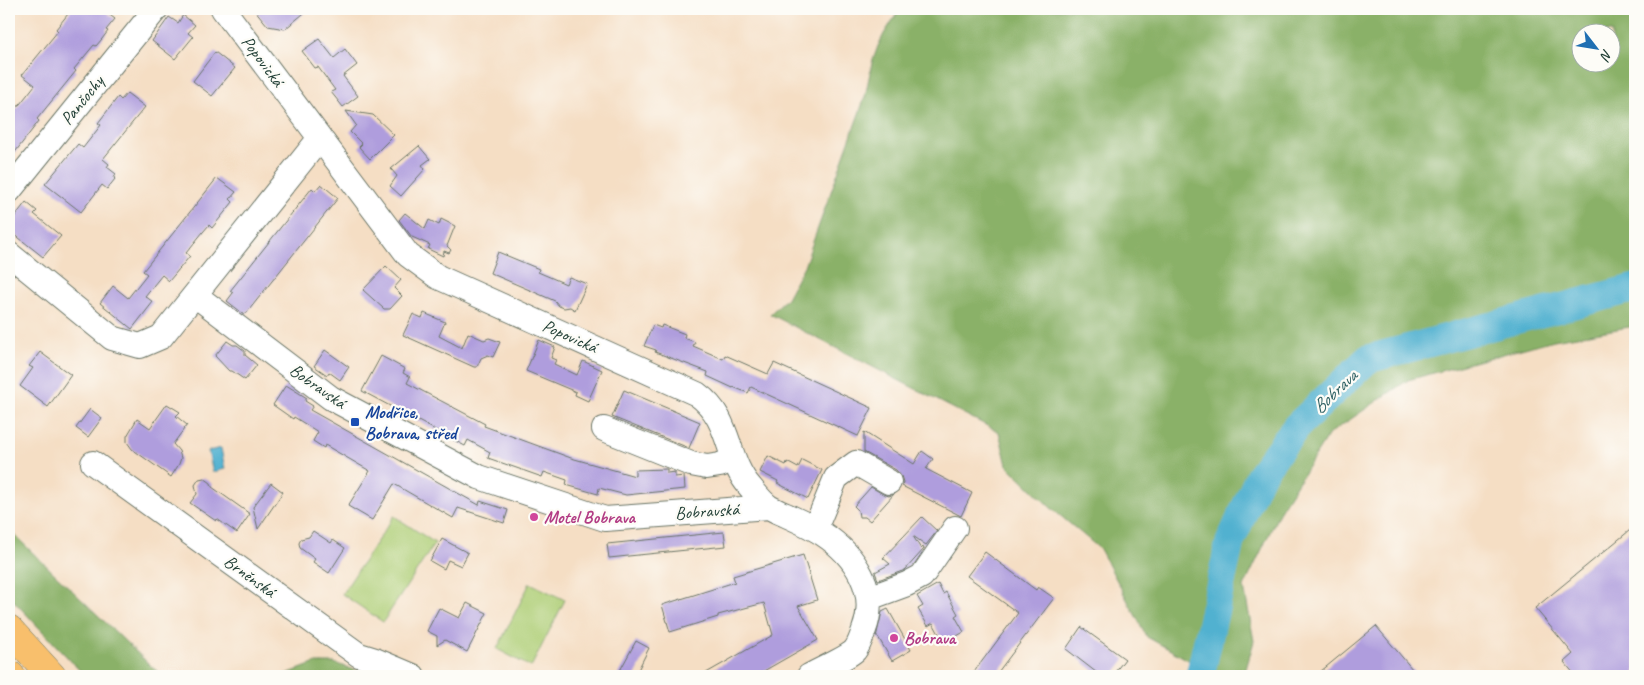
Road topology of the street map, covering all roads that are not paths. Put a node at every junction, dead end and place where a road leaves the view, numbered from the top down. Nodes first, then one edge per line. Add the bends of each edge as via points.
1 (156, 9) edge
2 (223, 9) edge
3 (320, 138) junction
4 (9, 191) edge
5 (9, 254) edge
6 (195, 295) junction
7 (604, 429) dead end
8 (734, 459) junction
9 (93, 463) dead end
10 (889, 482) dead end
11 (769, 507) junction
12 (955, 528) dead end
13 (814, 529) junction
14 (869, 598) junction
15 (9, 630) edge
16 (52, 676) edge
17 (413, 676) edge
18 (808, 676) edge

1 - 4 street, Pančochy
2 - 3 street, Popovická
3 - 6 street
3 - 8 street, Popovická via 408,256 438,277 697,394 718,416
5 - 6 street via 112,338 140,346 161,337
6 - 11 street, Bobravská via 330,398 479,477 606,519
7 - 8 street via 691,464 707,467
8 - 11 street, Popovická via 742,477
9 - 17 street, Brněnská via 360,656
10 - 13 street via 856,463 836,478
11 - 13 street, Popovická
12 - 14 street via 922,576
13 - 14 street, Popovická via 849,556
14 - 18 street, Popovická via 867,623 855,650
15 - 16 highway

